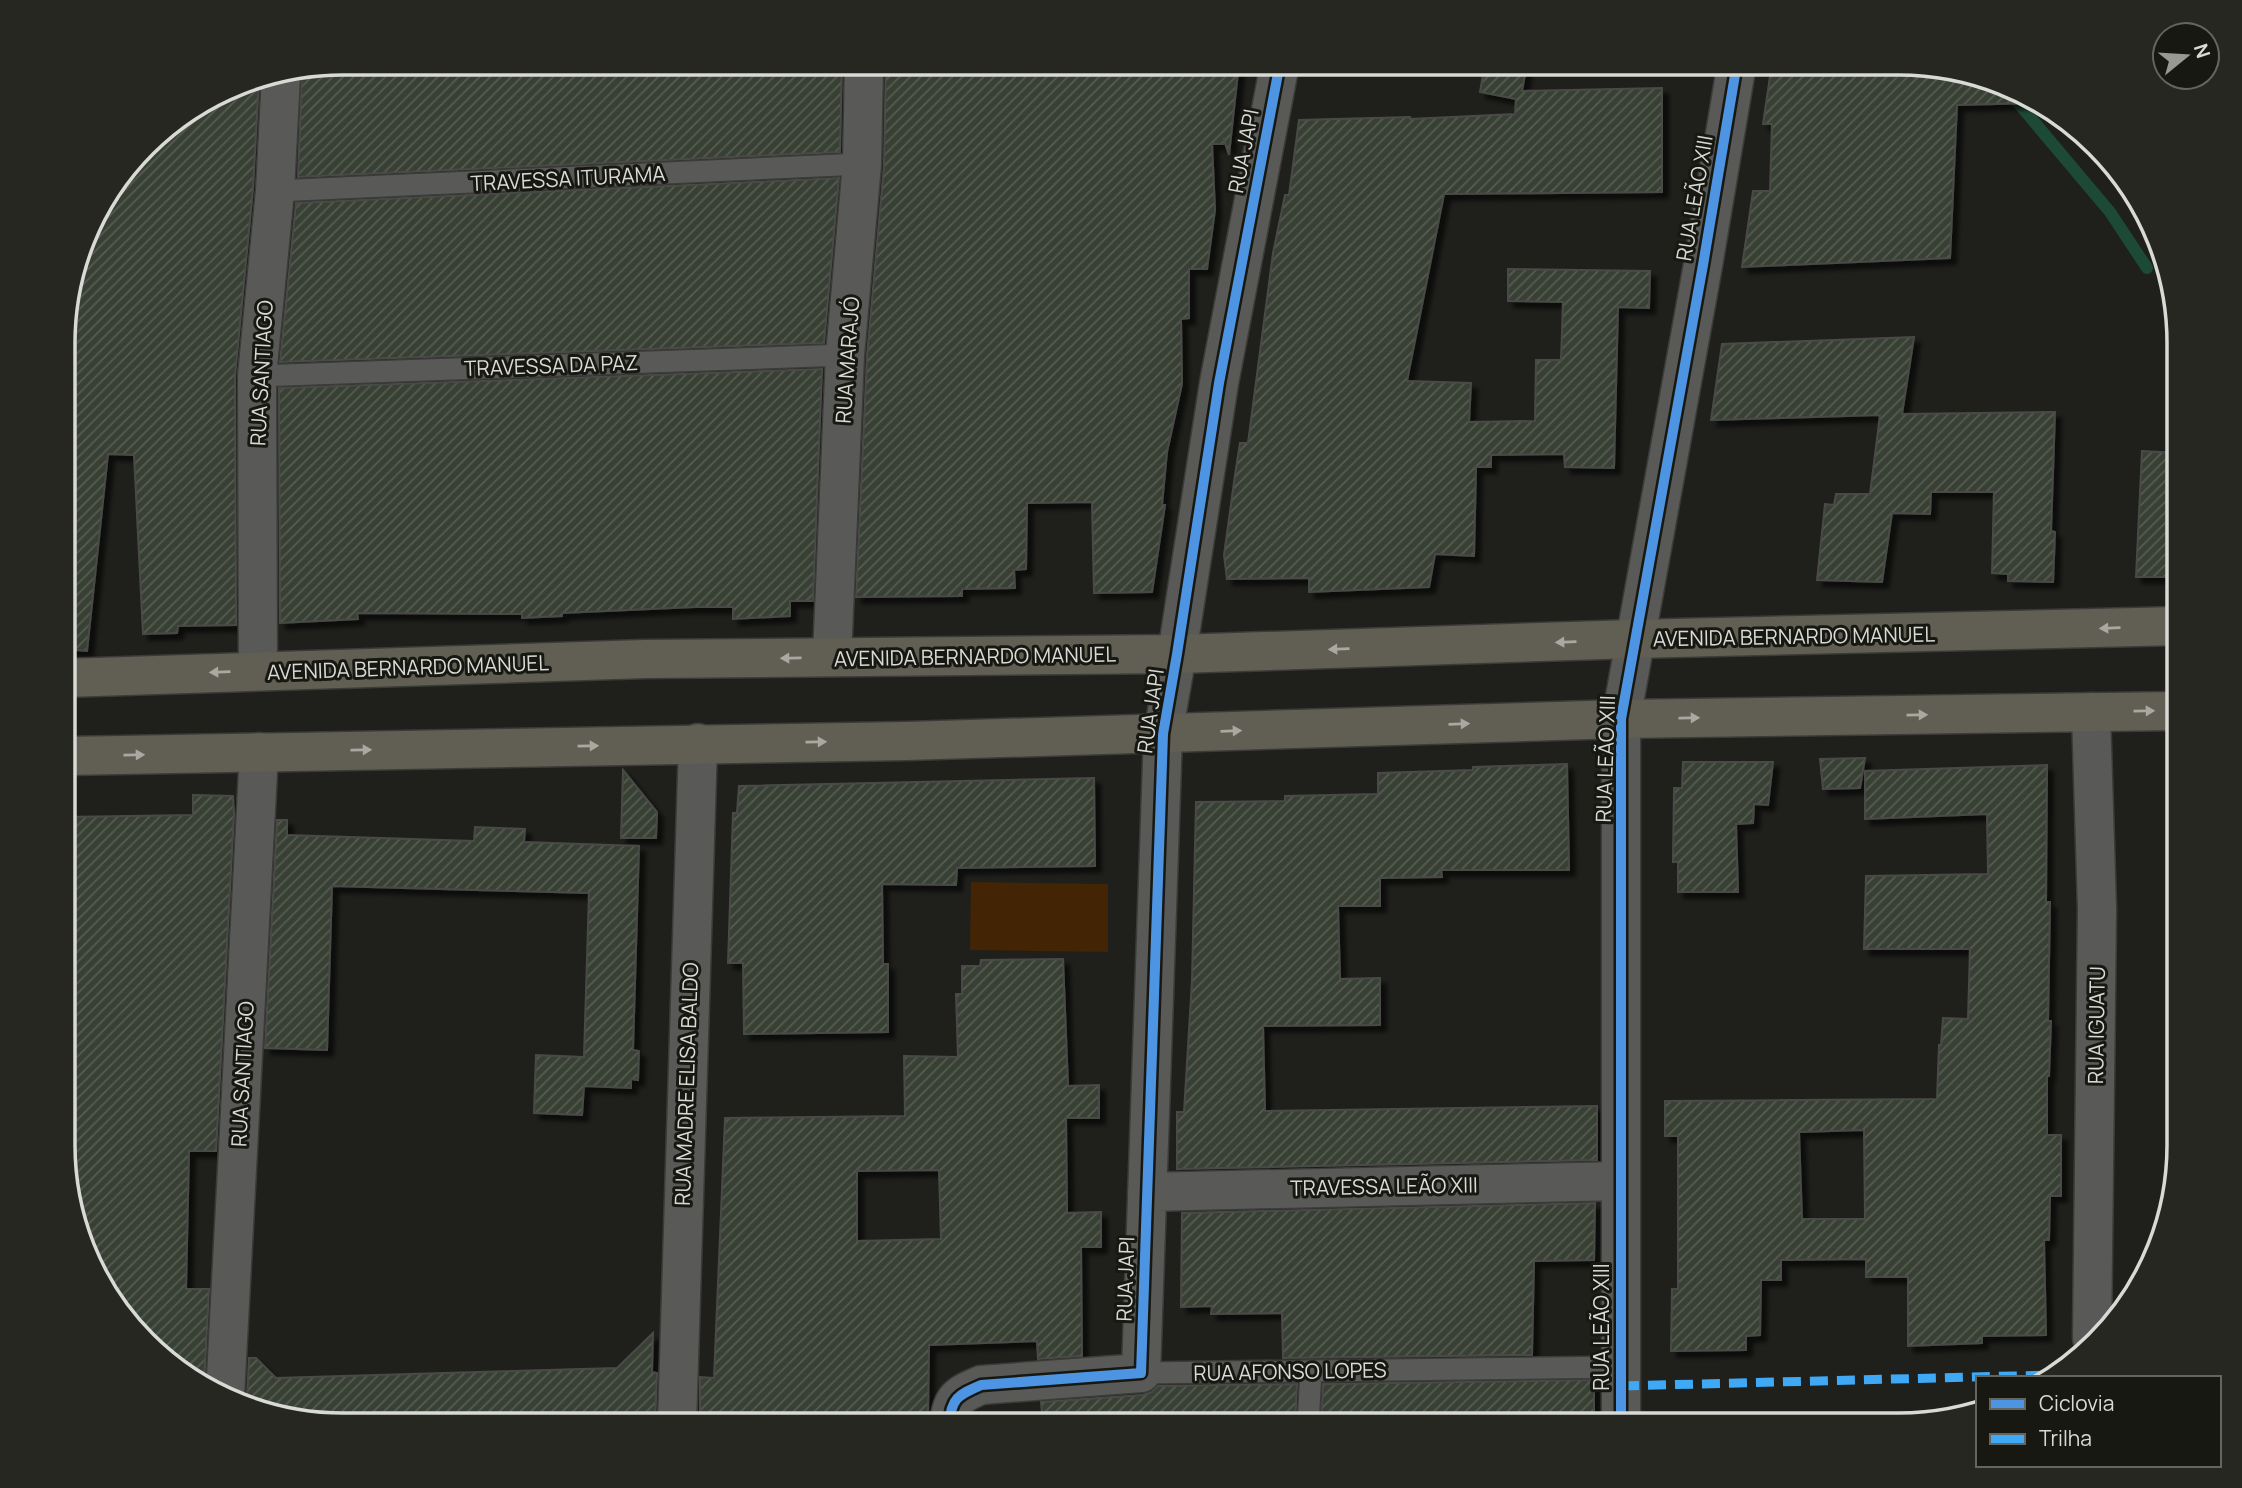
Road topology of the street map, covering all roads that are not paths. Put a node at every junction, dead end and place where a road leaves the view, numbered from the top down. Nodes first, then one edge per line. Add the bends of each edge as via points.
1 (864, 75) edge
2 (1278, 75) edge
3 (1735, 75) edge
4 (281, 82) edge
5 (862, 164) junction
6 (275, 191) junction
7 (845, 355) junction
8 (257, 376) junction
9 (2167, 626) edge
10 (1634, 639) junction
11 (1177, 654) junction
12 (832, 657) junction
13 (258, 671) junction
14 (75, 678) edge
15 (2167, 711) edge
16 (2091, 712) junction
17 (1621, 719) junction
18 (1163, 734) junction
19 (698, 743) junction
20 (259, 752) junction
21 (75, 757) edge
22 (1621, 1181) junction
23 (1147, 1192) junction
24 (2092, 1330) edge
25 (1621, 1367) junction
26 (1311, 1371) junction
27 (1141, 1373) junction
28 (226, 1386) edge
29 (955, 1409) edge
30 (677, 1413) edge
31 (1309, 1413) edge
32 (1621, 1413) edge

1 - 5 street, RUA MARAJÓ
2 - 11 street, RUA JAPI via 1219,383
3 - 10 street, RUA LEÃO XIII
4 - 6 street, RUA SANTIAGO
5 - 6 lane, TRAVESSA ITURAMA
5 - 7 street, RUA MARAJÓ
6 - 8 street, RUA SANTIAGO
7 - 8 lane, TRAVESSA DA PAZ
7 - 12 street, RUA MARAJÓ
8 - 13 street, RUA SANTIAGO
9 -> 10 main road, AVENIDA BERNARDO MANUEL
10 -> 11 main road, AVENIDA BERNARDO MANUEL
10 - 17 street, RUA LEÃO XIII
11 - 12 main road, AVENIDA BERNARDO MANUEL
11 - 18 street, RUA JAPI
12 -> 13 main road, AVENIDA BERNARDO MANUEL
13 -> 14 main road, AVENIDA BERNARDO MANUEL
16 -> 15 main road
17 -> 16 main road
16 - 24 street, RUA IGUATU via 2097,909
18 -> 17 main road
17 - 22 street, RUA LEÃO XIII
19 -> 18 main road
18 - 23 street, RUA JAPI
20 -> 19 main road
19 - 30 street, RUA MADRE ELISA BALDO
21 -> 20 main road
20 - 28 street, RUA SANTIAGO
22 - 23 street, TRAVESSA LEÃO XIII
22 - 25 street, RUA LEÃO XIII
23 - 27 street, RUA JAPI
25 - 26 lane, RUA AFONSO LOPES
25 - 32 street, RUA LEÃO XIII
26 - 27 lane, RUA AFONSO LOPES
26 - 31 lane
27 - 29 street, RUA AFONSO LOPES via 981,1385

